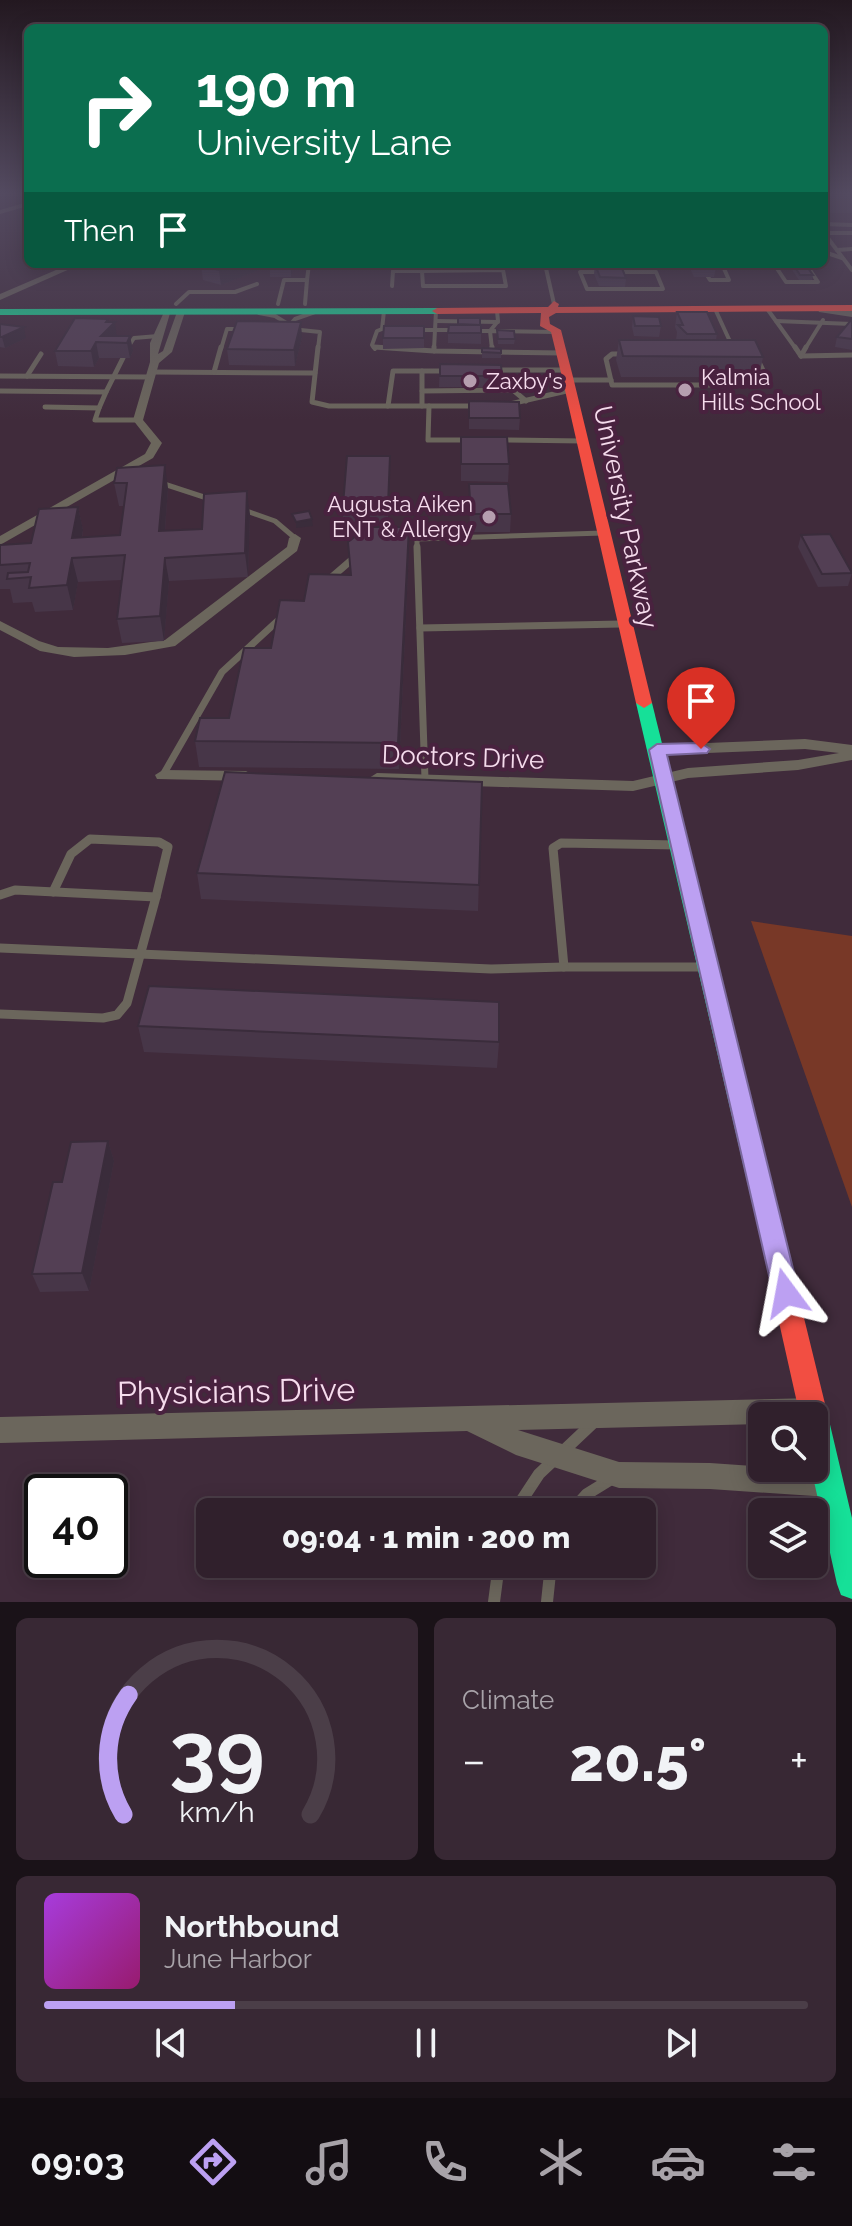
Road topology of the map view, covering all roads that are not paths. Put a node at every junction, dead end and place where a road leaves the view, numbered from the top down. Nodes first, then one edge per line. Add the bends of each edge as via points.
1 (64, 270) edge
2 (308, 270) edge
3 (402, 270) edge
4 (422, 270) edge
5 (497, 270) edge
6 (546, 270) edge
7 (704, 270) edge
8 (725, 270) edge
9 (778, 270) edge
10 (808, 270) edge
11 (596, 272) joint
12 (307, 280) junction
13 (257, 284) dead end
14 (392, 286) dead end
15 (0, 297) edge
16 (852, 300) edge
17 (0, 304) edge
18 (278, 304) junction
19 (553, 307) junction
20 (310, 308) junction
21 (852, 308) edge
22 (175, 309) junction
23 (716, 311) junction
24 (0, 312) edge
25 (247, 312) junction
26 (777, 313) junction
27 (852, 314) edge
28 (436, 316) junction
29 (497, 316) junction
30 (383, 320) junction
31 (823, 320) junction
32 (852, 324) edge
33 (287, 327) junction
34 (257, 329) edge
35 (272, 329) edge
36 (395, 330) edge
37 (408, 330) edge
38 (435, 330) junction
39 (490, 331) junction
40 (519, 331) junction
41 (556, 331) junction
42 (158, 336) junction
43 (126, 351) edge
44 (437, 351) junction
45 (459, 351) junction
46 (492, 352) junction
47 (524, 352) junction
48 (735, 353) junction
49 (41, 354) dead end
50 (852, 355) edge
51 (482, 356) edge
52 (501, 356) edge
53 (801, 356) junction
54 (123, 358) edge
55 (152, 370) junction
56 (482, 370) edge
57 (510, 370) junction
58 (422, 371) junction
59 (441, 371) junction
60 (455, 371) edge
61 (214, 372) junction
62 (315, 373) junction
63 (567, 373) junction
64 (0, 376) edge
65 (27, 376) junction
66 (114, 377) junction
67 (611, 380) junction
68 (513, 390) junction
69 (0, 391) edge
70 (422, 391) junction
71 (106, 392) junction
72 (526, 401) junction
73 (498, 405) edge
74 (388, 406) junction
75 (426, 406) junction
76 (485, 406) edge
77 (45, 407) dead end
78 (99, 408) junction
79 (138, 420) junction
80 (475, 440) edge
81 (491, 440) edge
82 (583, 441) junction
83 (155, 482) edge
84 (216, 501) edge
85 (231, 506) edge
86 (604, 533) junction
87 (295, 538) joint
88 (404, 539) edge
89 (417, 539) junction
90 (0, 541) edge
91 (366, 548) edge
92 (321, 586) edge
93 (287, 613) edge
94 (622, 624) junction
95 (0, 625) edge
96 (420, 628) junction
97 (657, 750) junction
98 (852, 752) edge
99 (163, 775) joint
100 (662, 775) junction
101 (256, 776) edge
102 (364, 778) edge
103 (425, 779) junction
104 (679, 845) junction
105 (53, 892) junction
106 (0, 895) edge
107 (156, 897) junction
108 (0, 948) edge
109 (140, 955) junction
110 (564, 967) junction
111 (709, 967) junction
112 (0, 1014) edge
113 (811, 1402) edge
114 (748, 1415) edge
115 (600, 1417) junction
116 (473, 1420) junction
117 (0, 1430) edge
118 (556, 1455) junction
119 (619, 1475) junction
120 (828, 1479) edge
121 (829, 1484) junction
122 (521, 1498) edge
123 (583, 1498) edge
124 (497, 1578) edge
125 (550, 1578) edge
126 (852, 1584) edge
127 (494, 1602) edge
128 (547, 1602) edge

1 - 15 street
2 - 12 lane
3 - 14 lane via 393,271
4 - 5 lane via 423,286 506,286 503,270
6 - 19 lane
7 - 8 lane via 710,280 729,280
9 - 9 lane via 793,271
9 - 10 lane via 786,282 818,282
11 - 11 lane via 580,272 587,289 663,289 656,272
12 - 18 lane via 284,280
12 - 20 lane
13 - 22 lane via 235,292 189,292
16 - 19 main road
17 - 22 main road
18 - 20 main road
18 - 22 main road
19 - 20 main road
19 - 23 main road
19 - 29 main road
19 - 41 main road, University Parkway via 544,316 545,326
20 - 25 main road
20 - 30 main road
20 - 33 lane
21 - 26 main road
22 - 24 main road
22 - 25 main road
22 - 42 street
22 - 55 street via 167,352
23 - 26 main road
23 - 48 lane
25 - 33 lane via 275,316
26 - 27 street
26 - 31 lane
26 - 53 lane
28 - 29 main road
28 - 30 main road
28 - 38 lane
29 - 39 lane
30 - 36 lane
30 - 44 lane via 372,345 376,350
31 - 32 lane
31 - 53 lane
33 - 35 lane
33 - 62 lane via 320,332
34 - 61 lane via 227,329
37 - 38 lane
38 - 39 lane
38 - 44 lane
39 - 40 lane
39 - 46 lane
40 - 41 lane
40 - 47 lane
41 - 63 main road, University Parkway
42 - 43 lane via 134,338
42 - 55 street
44 - 45 lane
44 - 59 lane
45 - 46 lane
45 - 51 lane
46 - 47 lane
47 - 52 lane
47 - 63 lane
48 - 67 lane via 612,354 606,359
48 - 67 lane via 757,358 770,385 612,385
49 - 65 lane
50 - 53 lane
54 - 66 lane
55 - 61 lane
55 - 66 lane
55 - 79 street
56 - 57 lane
57 - 63 lane
57 - 68 lane
58 - 59 lane
58 - 70 lane
58 - 74 lane via 393,371
59 - 60 lane
61 - 62 lane
62 - 74 lane via 312,402
63 - 67 lane
63 - 72 lane
63 - 82 main road, University Parkway
64 - 65 lane
65 - 66 lane
66 - 71 lane
68 - 70 lane
68 - 72 lane
69 - 71 lane
70 - 75 lane
71 - 78 lane
72 - 73 lane
74 - 75 lane
75 - 76 lane
75 - 80 lane via 428,440
77 - 78 lane
78 - 79 lane via 95,420
79 - 90 street via 157,443 149,456 126,474
81 - 82 lane
82 - 86 main road, University Parkway
83 - 84 lane
85 - 87 lane via 275,521
86 - 89 lane
86 - 94 main road, University Parkway
87 - 95 street via 293,548 170,643 67,653 44,648
88 - 89 lane
89 - 96 lane
91 - 92 lane
93 - 99 lane via 222,672
94 - 96 lane
94 - 97 main road, University Parkway
96 - 103 lane
97 - 98 street via 805,744
97 - 100 main road, University Parkway
98 - 100 street, Doctors Drive via 823,761
99 - 101 street
100 - 103 street, Doctors Drive via 633,786
100 - 104 main road, University Parkway
102 - 103 street, Doctors Drive
104 - 110 lane via 561,843 553,848
104 - 111 main road, University Parkway
105 - 106 lane via 15,890
105 - 107 lane
105 - 107 lane via 80,843 159,842 168,847
107 - 109 lane
108 - 109 lane
109 - 110 lane via 491,969
109 - 112 lane via 127,1003 117,1015
110 - 111 lane
111 - 113 main road, University Parkway
114 - 115 street, Physicians Drive
115 - 116 street, Physicians Drive
115 - 118 lane
116 - 117 street, Physicians Drive
116 - 118 street, Physicians Drive
118 - 119 street, Physicians Drive
118 - 122 lane
119 - 121 street, Physicians Drive
119 - 123 lane
120 - 121 main road, University Parkway
121 - 126 main road, University Parkway
124 - 127 lane
125 - 128 lane

